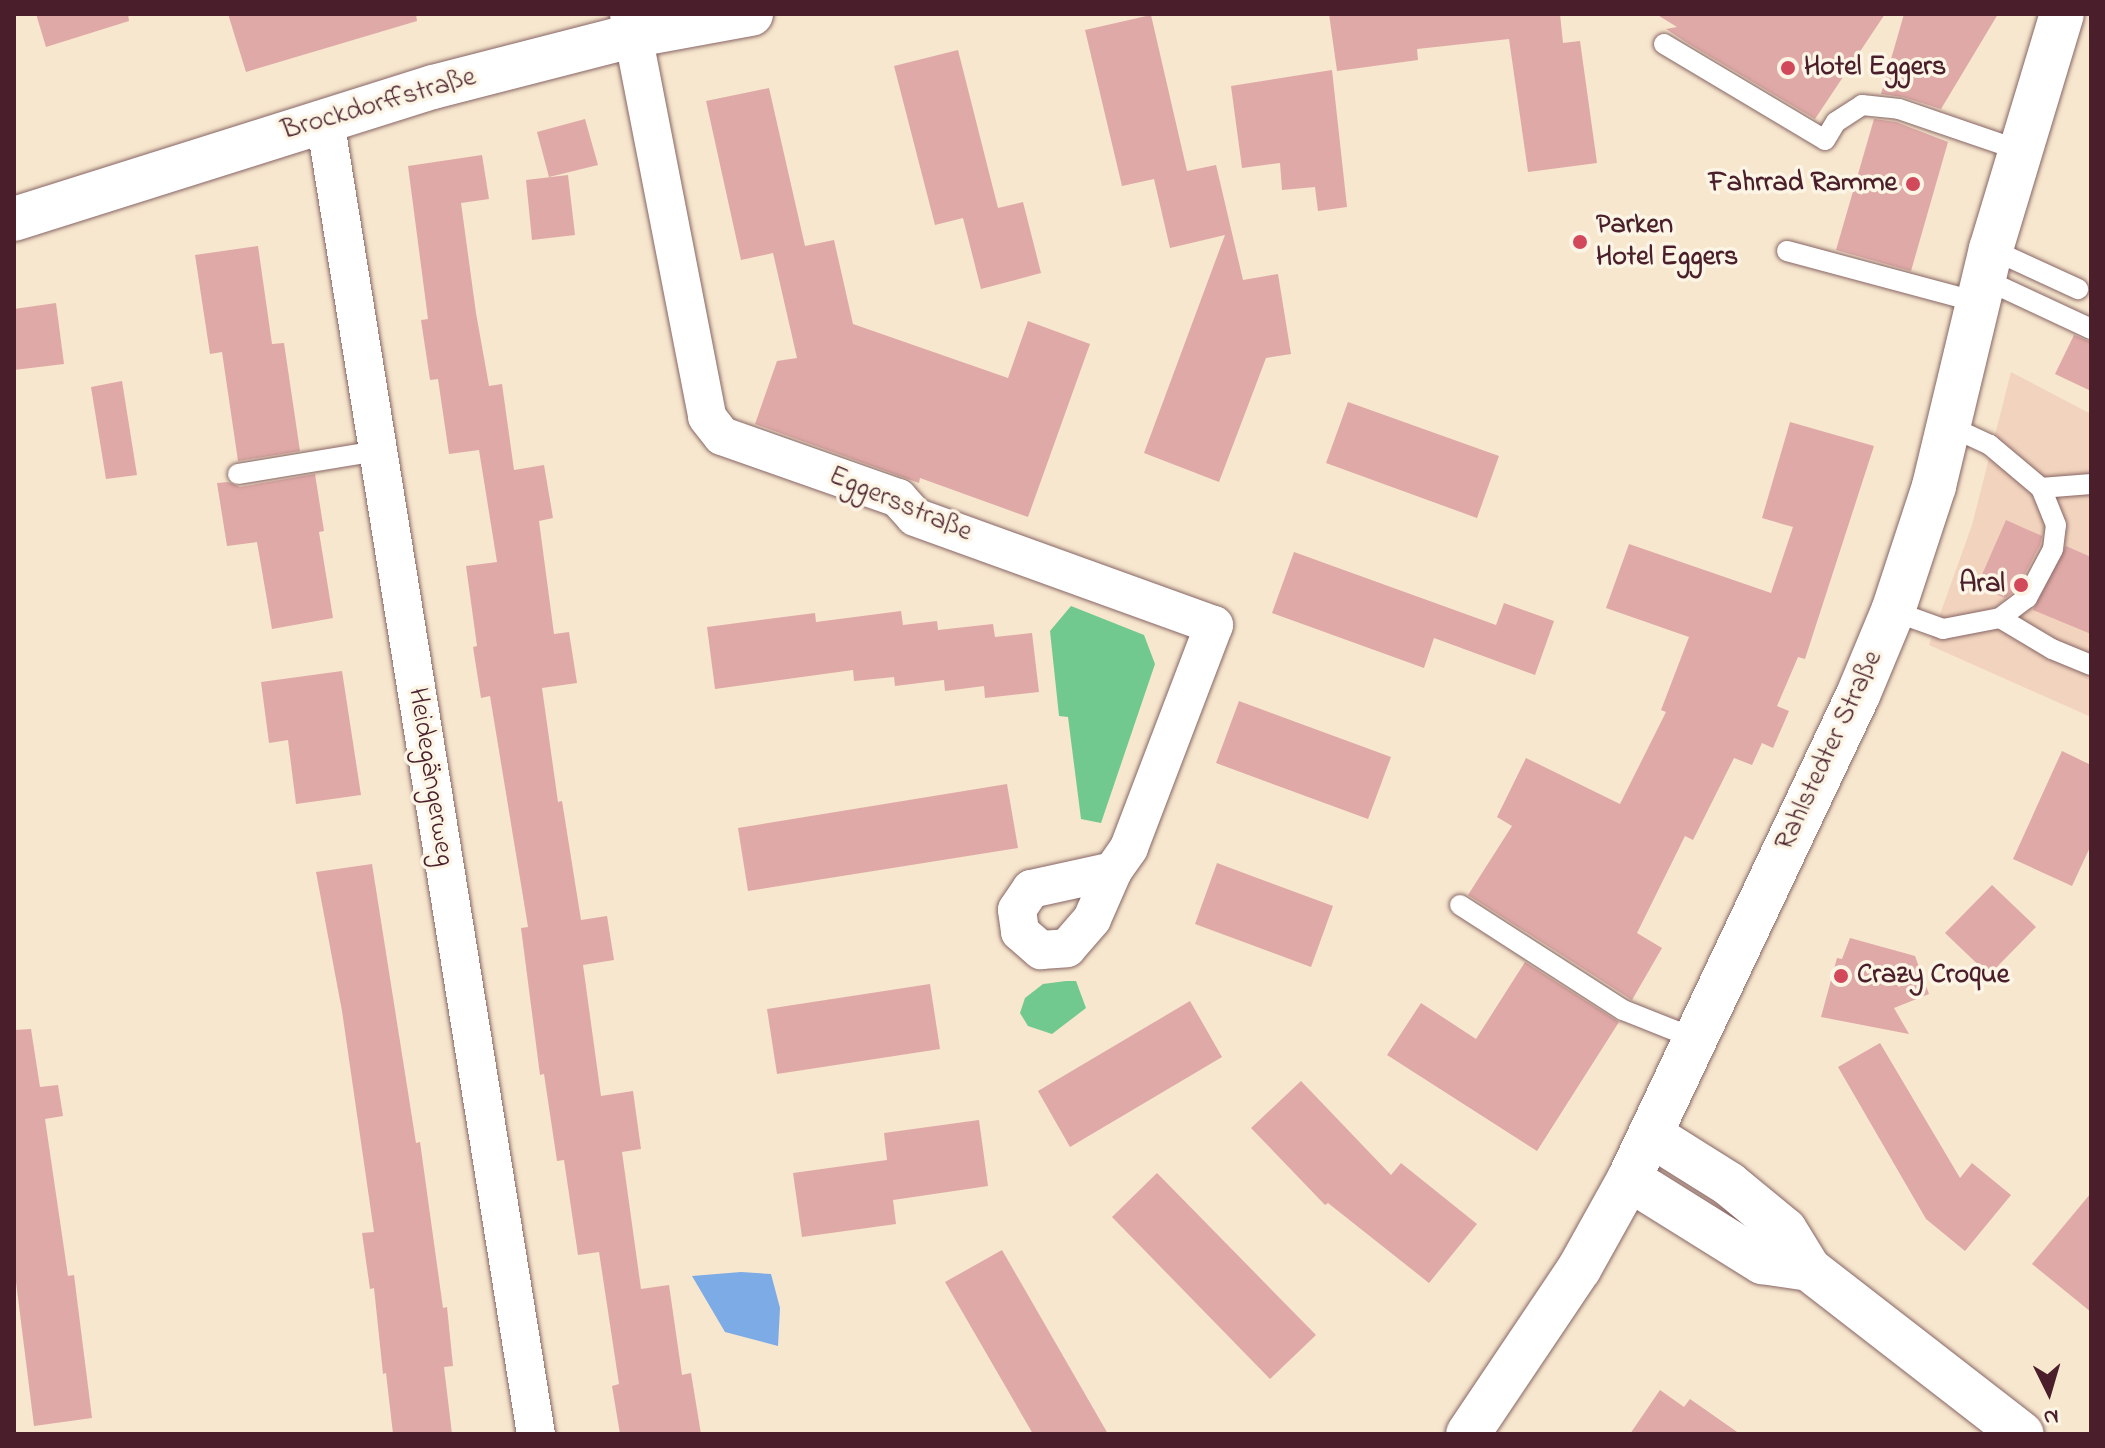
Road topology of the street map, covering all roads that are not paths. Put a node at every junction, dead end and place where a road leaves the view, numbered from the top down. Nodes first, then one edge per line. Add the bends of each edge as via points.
1 (751, 14) edge
2 (2062, 14) edge
3 (632, 24) edge
4 (1664, 44) dead end
5 (325, 120) junction
6 (2019, 150) junction
7 (14, 219) edge
8 (1787, 251) dead end
9 (1985, 277) junction
10 (2078, 289) dead end
11 (2091, 329) edge
12 (1949, 426) junction
13 (377, 451) junction
14 (238, 474) dead end
15 (2091, 484) edge
16 (2041, 488) junction
17 (1893, 611) junction
18 (2000, 618) junction
19 (2091, 665) edge
20 (1113, 871) dead end
21 (1460, 905) dead end
22 (1696, 1039) junction
23 (1651, 1135) junction
24 (1629, 1179) junction
25 (1809, 1269) junction
26 (536, 1434) edge
27 (1468, 1434) edge
28 (2022, 1434) edge

1 - 3 main road, Brockdorffstraße
2 - 6 main road, Rahlstedter Straße
3 - 5 main road, Brockdorffstraße
3 - 20 street, Eggersstraße via 707,417 722,436 898,498 915,517 1214,625 1135,834
4 - 6 lane via 1825,140 1836,122 1862,105 1899,109
5 - 7 main road, Brockdorffstraße
5 - 13 street, Heidegängerweg
6 - 9 main road, Rahlstedter Straße
8 - 9 lane
9 - 10 lane
9 - 11 lane
9 - 12 main road, Rahlstedter Straße
12 - 16 lane via 1990,445
12 - 17 main road, Rahlstedter Straße
13 - 14 lane
13 - 26 street, Heidegängerweg
15 - 16 lane
16 - 18 lane via 2056,525 2053,549 2027,598
17 - 18 lane via 1943,629
17 - 22 main road, Rahlstedter Straße
18 - 19 lane
21 - 22 lane via 1623,1010
22 - 23 main road, Rahlstedter Straße
23 - 24 main road, Rahlstedter Straße
23 - 25 main road via 1729,1184 1785,1230
24 - 25 main road via 1762,1262
24 - 27 main road, Rahlstedter Straße via 1579,1269
25 - 28 main road

